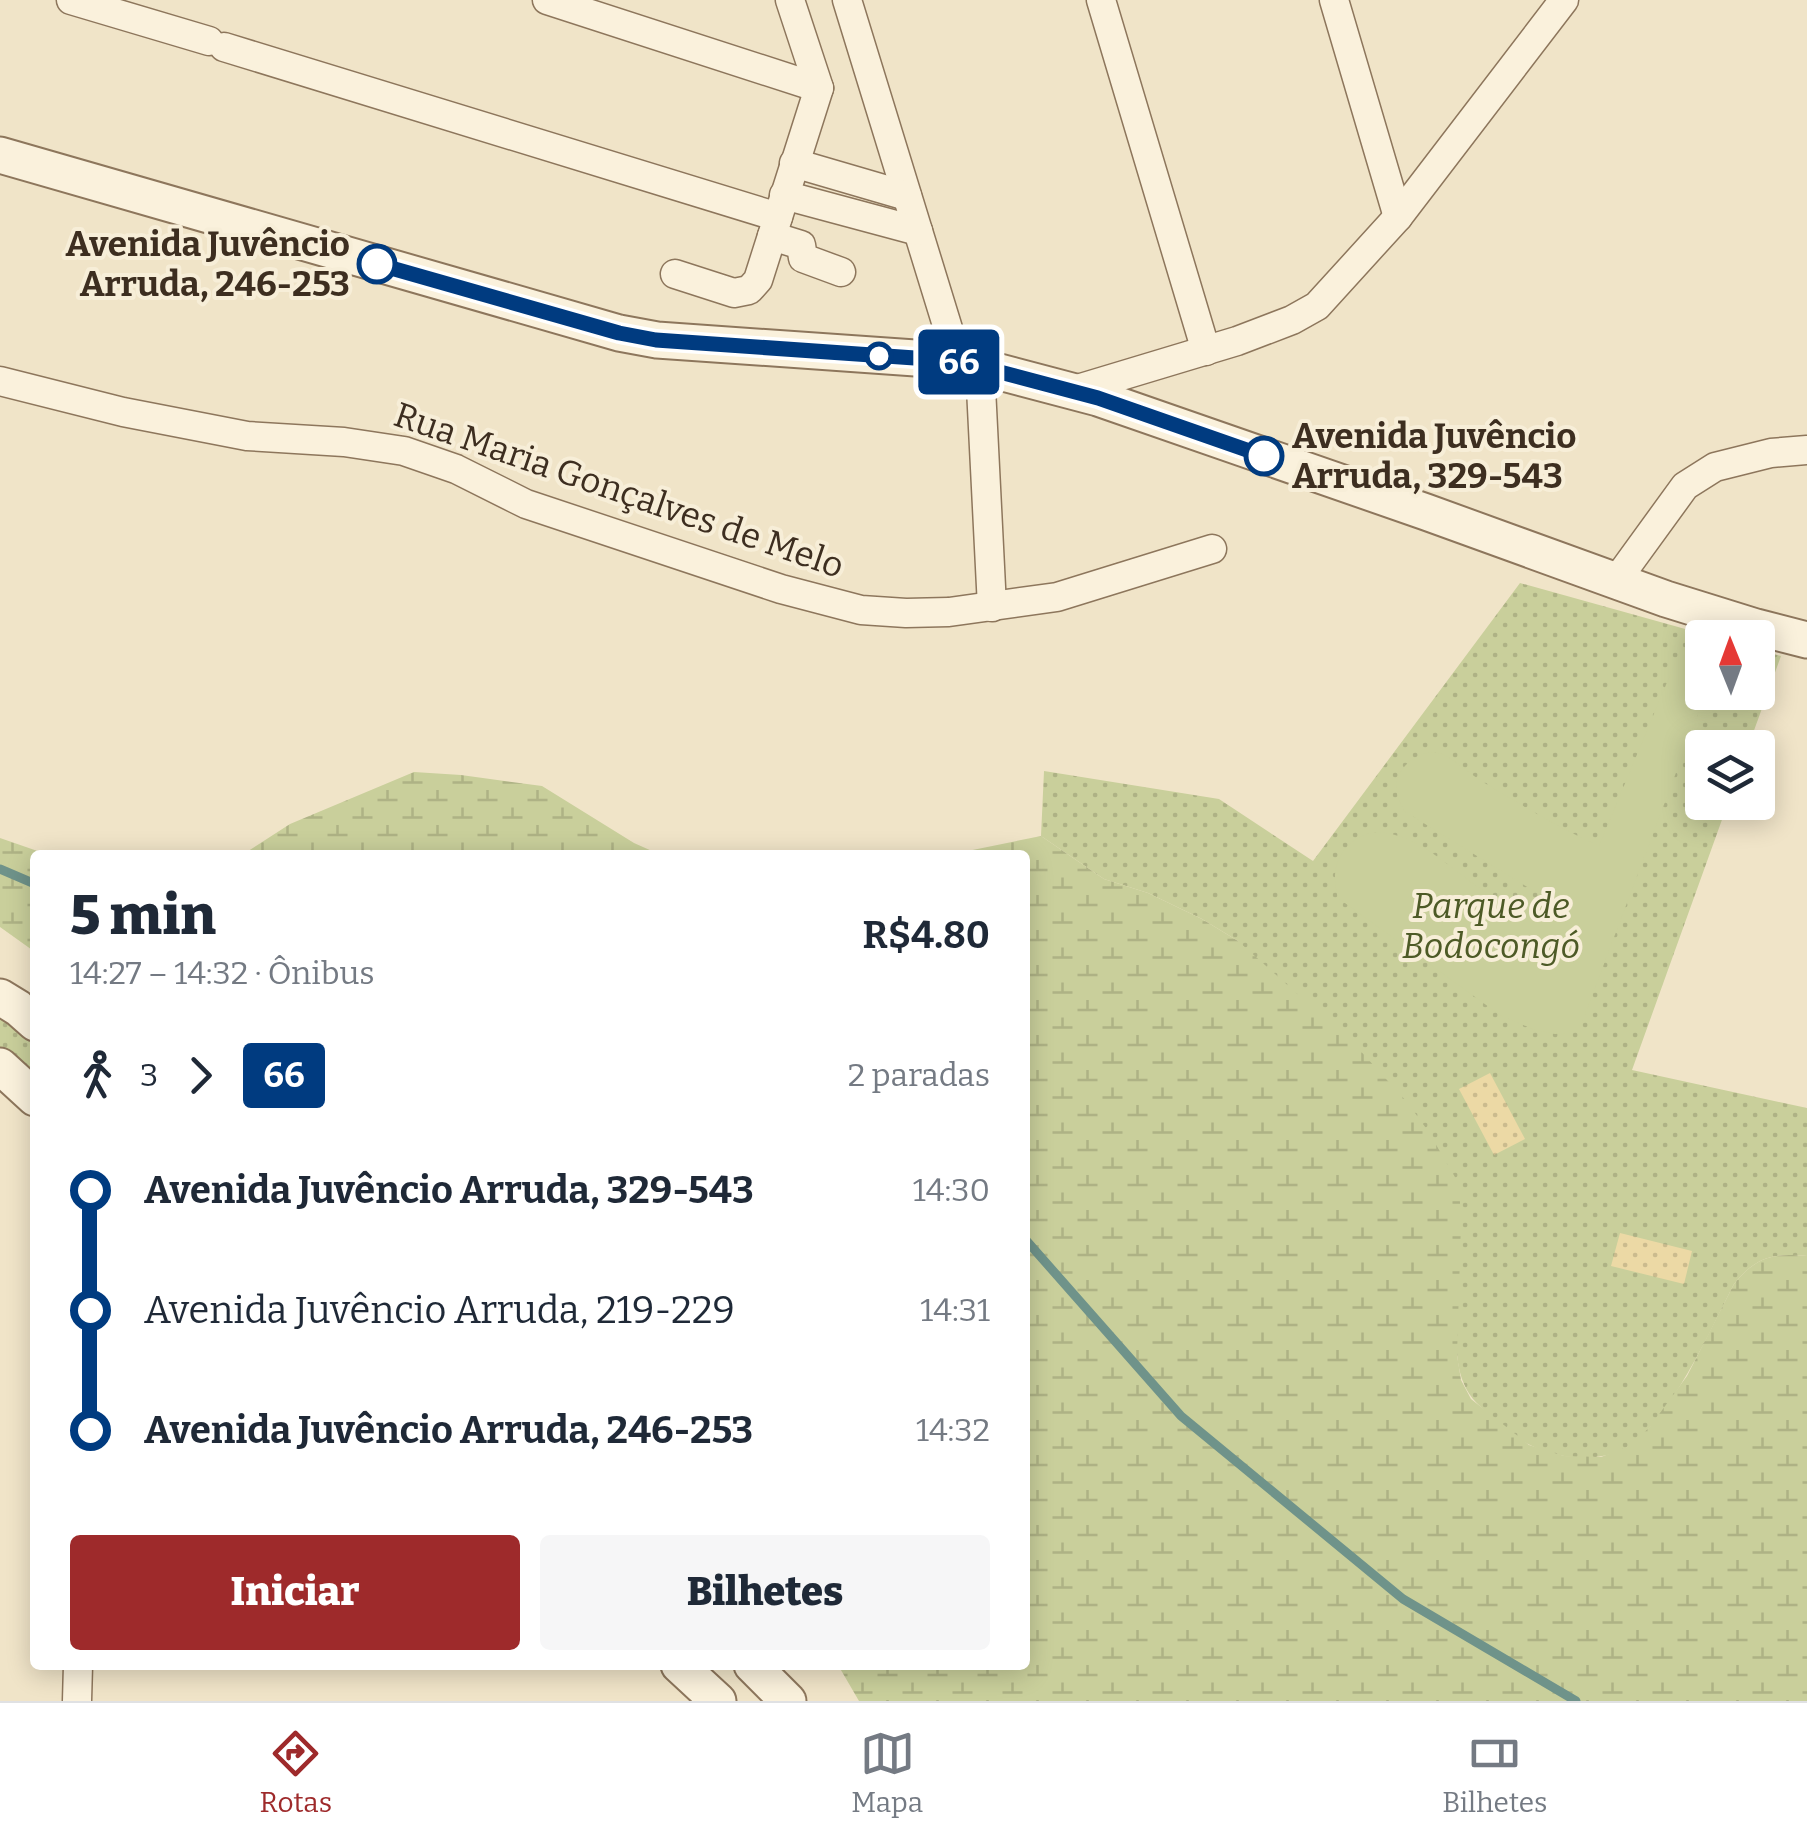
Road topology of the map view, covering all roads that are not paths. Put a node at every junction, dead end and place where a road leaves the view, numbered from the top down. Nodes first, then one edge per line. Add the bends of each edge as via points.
1 (72, 0) edge
2 (548, 0) edge
3 (790, 0) edge
4 (847, 0) edge
5 (1101, 0) edge
6 (1334, 0) edge
7 (1564, 0) edge
8 (819, 88) junction
9 (0, 155) edge
10 (794, 163) junction
11 (907, 196) junction
12 (778, 216) junction
13 (1398, 217) junction
14 (918, 231) junction
15 (842, 272) dead end
16 (674, 274) dead end
17 (1206, 351) junction
18 (969, 364) junction
19 (0, 381) edge
20 (1071, 391) junction
21 (1807, 450) edge
22 (1212, 548) dead end
23 (1616, 581) junction
24 (992, 607) junction
25 (1807, 640) edge
26 (0, 997) edge
27 (30, 1019) edge
28 (0, 1066) edge
29 (30, 1093) edge
30 (78, 1670) edge
31 (684, 1670) edge
32 (757, 1670) edge
33 (77, 1701) edge
34 (718, 1701) edge
35 (788, 1701) edge

1 - 12 street
2 - 8 street
3 - 8 street
4 - 11 street
5 - 17 street
6 - 13 street
7 - 13 street
8 - 10 street
9 - 18 street via 619,333
10 - 11 street
10 - 12 street
11 - 14 street
12 - 14 street
12 - 15 street via 803,258
12 - 16 street via 749,290 734,293
13 - 17 street via 1316,306
14 - 18 street
17 - 20 street
18 - 20 street
18 - 24 street
19 - 24 street, Rua Maria Gonçalves de Melo via 247,436 404,451 526,504 861,610
20 - 23 street
21 - 23 street via 1715,467 1685,486
22 - 24 street, Rua Maria Gonçalves de Melo via 1057,597
23 - 25 street
26 - 27 street
28 - 29 street
30 - 33 street
31 - 34 street
32 - 35 street

